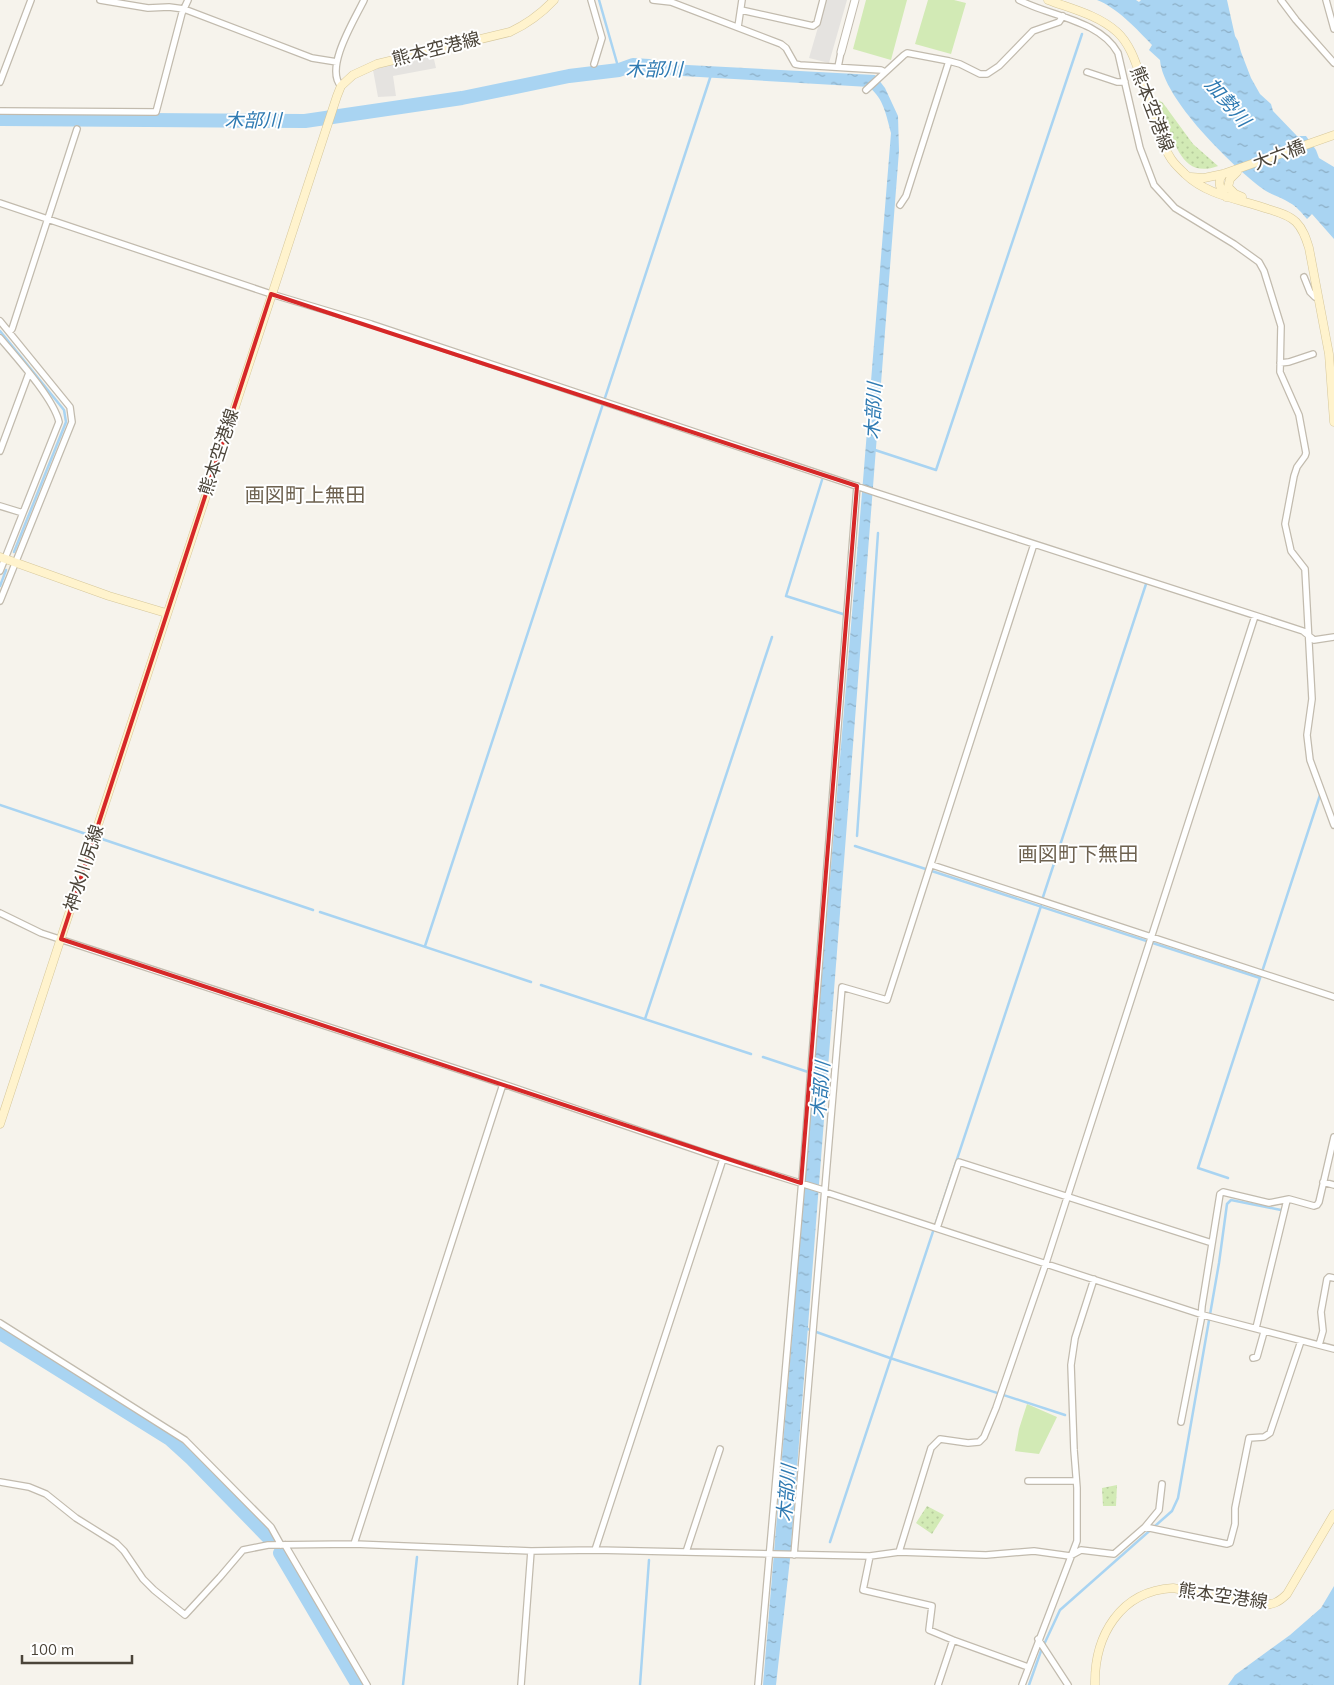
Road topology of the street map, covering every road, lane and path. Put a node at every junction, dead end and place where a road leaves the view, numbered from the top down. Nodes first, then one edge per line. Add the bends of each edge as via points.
1 (31, 0) edge
2 (100, 0) edge
3 (188, 0) edge
4 (364, 0) edge
5 (554, 0) edge
6 (591, 0) edge
7 (653, 0) edge
8 (742, 0) edge
9 (823, 0) edge
10 (855, 0) edge
11 (1019, 0) edge
12 (1048, 0) edge
13 (1282, 0) edge
14 (1326, 0) edge
15 (184, 9) junction
16 (741, 10) junction
17 (1063, 16) junction
18 (738, 27) junction
19 (1334, 29) edge
20 (841, 52) joint
21 (949, 61) junction
22 (337, 62) junction
23 (1334, 63) edge
24 (594, 64) dead end
25 (838, 67) junction
26 (885, 72) junction
27 (1087, 72) dead end
28 (0, 82) edge
29 (1125, 82) junction
30 (342, 86) junction
31 (866, 90) dead end
32 (0, 111) edge
33 (77, 129) dead end
34 (1334, 135) edge
35 (1187, 176) junction
36 (1226, 177) junction
37 (1227, 197) junction
38 (0, 203) edge
39 (900, 204) dead end
40 (1262, 206) junction
41 (48, 219) junction
42 (1304, 277) dead end
43 (271, 294) junction
44 (1318, 297) junction
45 (0, 321) edge
46 (9, 332) junction
47 (0, 338) edge
48 (1313, 354) dead end
49 (1280, 363) junction
50 (29, 373) junction
51 (1334, 422) edge
52 (0, 451) edge
53 (859, 487) junction
54 (0, 506) edge
55 (23, 513) junction
56 (1034, 544) junction
57 (3, 558) edge
58 (16, 562) junction
59 (0, 572) edge
60 (0, 601) edge
61 (166, 613) junction
62 (1255, 616) junction
63 (1310, 637) junction
64 (1334, 637) edge
65 (1334, 825) edge
66 (932, 865) junction
67 (0, 913) edge
68 (1152, 938) junction
69 (61, 939) junction
70 (1334, 997) edge
71 (503, 1084) junction
72 (3, 1106) edge
73 (0, 1124) edge
74 (1334, 1137) edge
75 (723, 1159) junction
76 (1324, 1182) junction
77 (801, 1183) junction
78 (1334, 1185) edge
79 (824, 1191) junction
80 (1067, 1196) junction
81 (1287, 1200) junction
82 (936, 1228) junction
83 (1212, 1244) junction
84 (1046, 1263) junction
85 (1334, 1278) edge
86 (1094, 1279) junction
87 (1203, 1315) junction
88 (0, 1323) edge
89 (1256, 1328) junction
90 (1264, 1332) junction
91 (1301, 1341) junction
92 (1319, 1345) junction
93 (1334, 1350) edge
94 (1253, 1358) dead end
95 (1181, 1422) dead end
96 (720, 1449) dead end
97 (1028, 1481) dead end
98 (1076, 1481) junction
99 (0, 1482) edge
100 (1162, 1484) dead end
101 (1334, 1514) edge
102 (1147, 1527) junction
103 (354, 1544) junction
104 (283, 1545) junction
105 (595, 1550) junction
106 (531, 1551) junction
107 (686, 1552) junction
108 (899, 1552) junction
109 (794, 1554) junction
110 (769, 1555) junction
111 (870, 1556) junction
112 (1070, 1556) junction
113 (1038, 1639) junction
114 (953, 1640) junction
115 (1028, 1667) junction
116 (367, 1685) edge
117 (521, 1685) edge
118 (758, 1685) edge
119 (938, 1685) edge
120 (1022, 1685) edge
121 (1068, 1685) edge
122 (1095, 1685) edge

1 - 28 street
2 - 15 street via 148,8
3 - 15 street
4 - 22 street
5 - 30 main road, 熊本空港線 via 542,12 510,32 377,64 353,75
6 - 24 street via 602,38
7 - 18 street via 672,2
8 - 16 street
9 - 16 street via 817,23 813,26
10 - 20 street
11 - 17 street
12 - 35 main road, 熊本空港線 via 1098,19 1119,34 1135,62 1170,158
13 - 23 street
14 - 19 street
15 - 22 street via 312,58
15 - 32 street via 156,112
16 - 18 street
17 - 21 street via 1059,22 1033,31 993,71 980,74
17 - 29 street via 1087,27 1114,46
18 - 25 street via 784,45 795,64
20 - 25 street
21 - 26 street via 907,53
21 - 39 street via 906,196
22 - 30 street via 337,81
25 - 26 street
26 - 31 street
27 - 29 street
29 - 49 street via 1140,148 1154,185 1176,208 1234,244 1258,262 1264,271 1282,326
30 - 43 main road, 熊本空港線
33 - 41 street
34 - 36 main road, 大六橋
35 - 36 main road, 大六橋
35 - 37 main road, 熊本空港線
36 - 37 main road via 1220,180 1219,185
36 - 40 main road via 1228,187 1235,194
37 - 40 main road, 熊本空港線
38 - 41 street
40 - 44 main road, 熊本空港線 via 1295,220 1305,235
41 - 43 street
41 - 46 street
42 - 44 street via 1310,292
43 - 53 street via 371,324
43 - 61 main road, 熊本空港線
44 - 51 main road, 熊本空港線 via 1328,354
45 - 46 street
46 - 58 street via 70,407 72,422
47 - 50 street
48 - 49 street
49 - 63 street via 1280,372 1299,415 1306,453 1294,476 1285,524 1291,551 1305,568
50 - 52 street
50 - 55 street via 57,412 59,422
53 - 56 street
53 - 77 street
54 - 55 street
55 - 57 street
56 - 62 street
56 - 66 street
57 - 58 main road
57 - 59 street
58 - 60 street
58 - 61 main road
61 - 69 main road, 神水川尻線
62 - 63 street via 1302,631
62 - 68 street
63 - 64 street via 1314,640
63 - 65 street via 1312,700 1307,735 1310,760
66 - 68 street
66 - 79 street via 887,1000 842,987
67 - 69 street
68 - 70 street
68 - 80 street
69 - 71 street
69 - 72 main road, 神水川尻線
71 - 75 street
71 - 103 street
72 - 73 main road, 神水川尻線
74 - 76 street
75 - 77 street
75 - 105 street
76 - 78 street
76 - 81 street via 1317,1205
77 - 79 street
77 - 110 street
79 - 82 street
79 - 109 street
80 - 82 street via 959,1162
80 - 83 street
80 - 84 street
81 - 83 street via 1269,1203 1223,1192 1219,1198
81 - 89 street
82 - 84 street
83 - 87 street
84 - 86 street
84 - 108 street via 984,1437 979,1442 968,1443 940,1439 932,1448
85 - 92 street via 1327,1279 1321,1307 1323,1332
86 - 87 street
86 - 98 street via 1075,1338 1071,1365
87 - 89 street
87 - 95 street
88 - 104 street via 185,1440 271,1527
89 - 90 street
90 - 91 street
90 - 94 street via 1257,1356
91 - 92 street
91 - 102 street via 1270,1433 1264,1437 1249,1438 1230,1542 1227,1544
92 - 93 street
96 - 107 street
97 - 98 street
98 - 112 street via 1078,1531
99 - 104 street via 46,1494 116,1543 148,1585 185,1615 243,1550
100 - 102 street via 1159,1510
101 - 122 main road, 熊本空港線 via 1287,1594 1273,1604 1262,1605 1173,1588 1135,1598 1121,1609 1108,1630 1094,1668
102 - 112 street via 1114,1554 1081,1550
103 - 104 street
103 - 106 street
104 - 116 street
105 - 106 street
105 - 107 street
106 - 117 street
107 - 110 street
108 - 111 street
108 - 112 street via 986,1555 1034,1551
109 - 110 street
109 - 111 street
110 - 118 street
111 - 114 street via 864,1590 932,1606 929,1630
112 - 113 street
113 - 115 street
113 - 121 street
114 - 115 street
114 - 119 street
115 - 120 street

